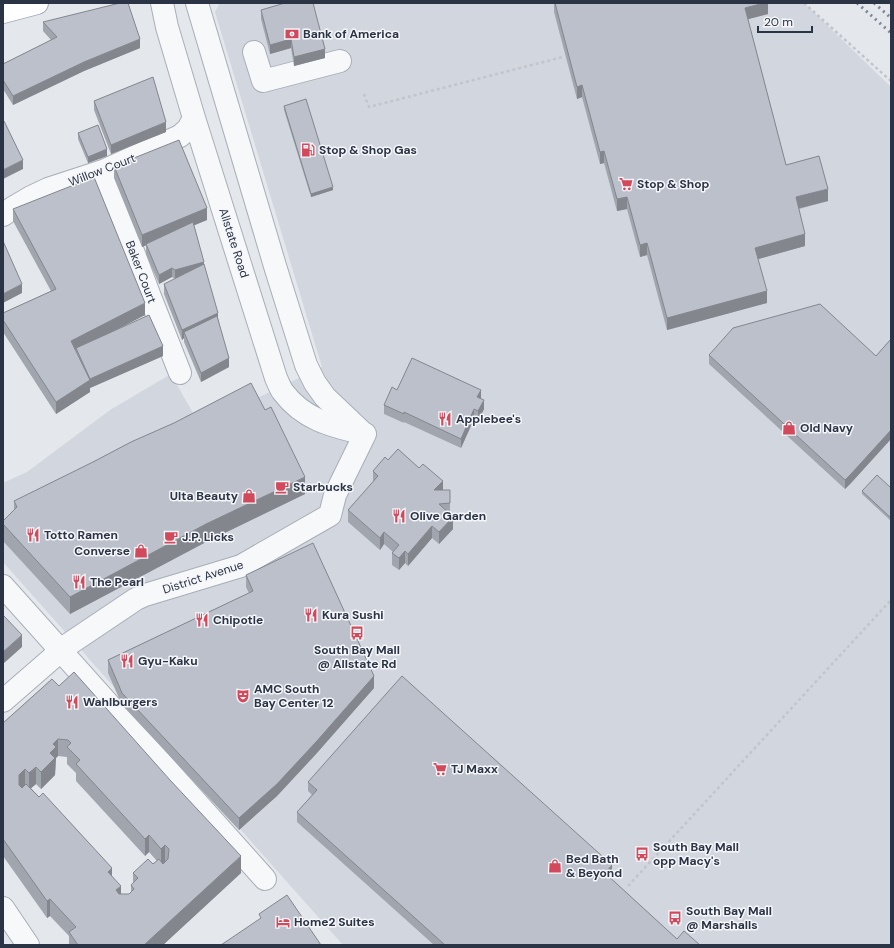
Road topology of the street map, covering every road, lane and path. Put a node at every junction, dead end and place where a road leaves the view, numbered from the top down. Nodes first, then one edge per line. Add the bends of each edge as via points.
1 (37, 3) edge
2 (162, 3) edge
3 (197, 3) edge
4 (804, 3) edge
5 (3, 12) edge
6 (254, 52) dead end
7 (563, 57) edge
8 (340, 61) dead end
9 (891, 81) edge
10 (364, 94) dead end
11 (194, 118) junction
12 (103, 171) junction
13 (3, 215) edge
14 (180, 373) dead end
15 (364, 434) junction
16 (3, 586) edge
17 (891, 600) edge
18 (62, 650) junction
19 (3, 701) edge
20 (265, 879) dead end
21 (628, 886) dead end
22 (3, 908) edge
23 (28, 945) edge

1 - 5 main road
2 - 11 street, Allstate Road
3 - 15 street via 306,365 325,396
4 - 9 path
6 - 8 street via 263,80
7 - 10 path via 369,107
11 - 12 street, Willow Court via 188,129 180,136
11 - 15 street, Allstate Road via 274,372 282,390 294,405 323,423
12 - 13 street, Willow Court via 48,189
12 - 14 street, Baker Court
15 - 18 street, District Avenue via 335,495 330,515 241,566 140,597
16 - 18 street
17 - 21 path
18 - 19 street, District Avenue
18 - 20 street
22 - 23 street

